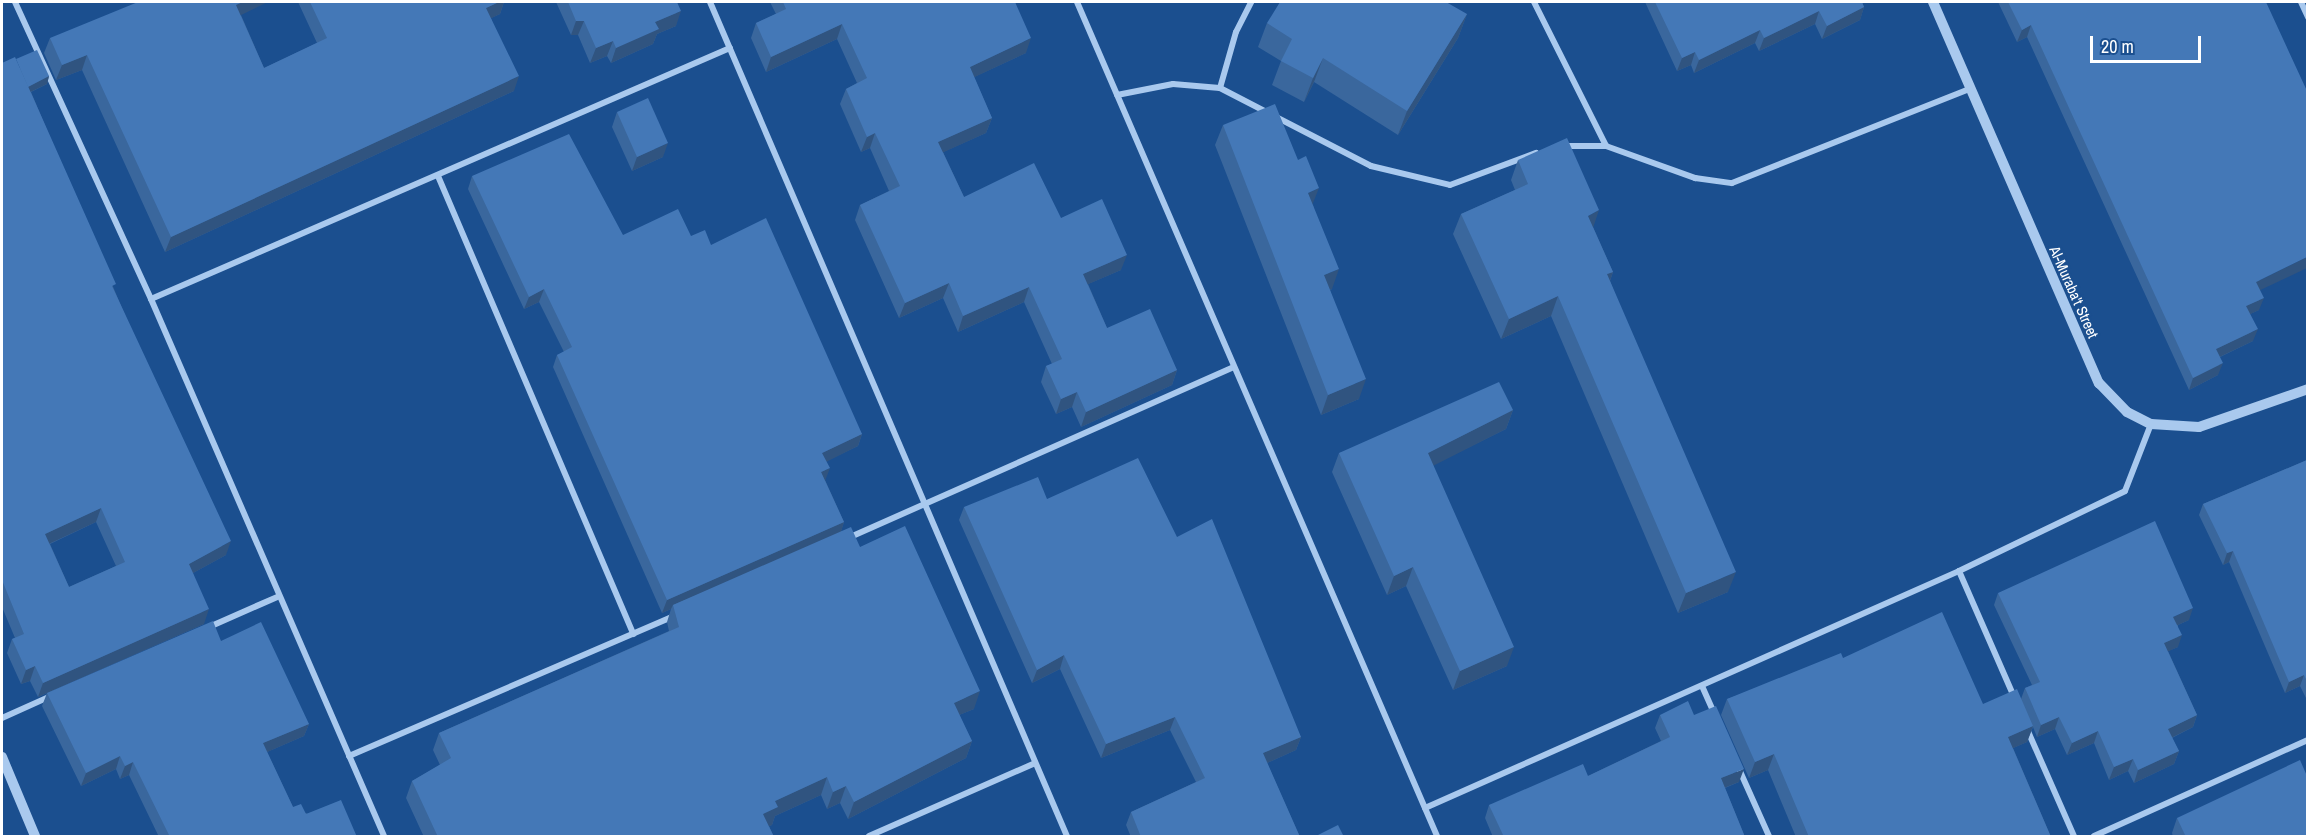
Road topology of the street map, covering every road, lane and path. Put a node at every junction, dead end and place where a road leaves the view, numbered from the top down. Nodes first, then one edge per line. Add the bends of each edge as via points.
1 (15, 2) edge
2 (710, 2) edge
3 (1077, 2) edge
4 (1251, 2) edge
5 (1534, 2) edge
6 (1933, 2) edge
7 (2301, 2) edge
8 (2307, 17) edge
9 (730, 48) junction
10 (1220, 88) junction
11 (1970, 89) junction
12 (1117, 95) junction
13 (1553, 146) edge
14 (1606, 146) junction
15 (1543, 150) edge
16 (438, 176) junction
17 (152, 299) junction
18 (1234, 367) junction
19 (2307, 389) edge
20 (2151, 424) junction
21 (927, 503) junction
22 (840, 542) edge
23 (1959, 571) junction
24 (277, 597) junction
25 (687, 609) edge
26 (203, 630) edge
27 (633, 634) junction
28 (1702, 686) junction
29 (65, 690) edge
30 (2019, 709) edge
31 (2, 718) edge
32 (2023, 720) edge
33 (1721, 729) edge
34 (2307, 740) edge
35 (349, 756) junction
36 (2, 758) edge
37 (1736, 761) edge
38 (1035, 763) junction
39 (1425, 808) junction
40 (35, 837) edge
41 (384, 837) edge
42 (869, 837) edge
43 (1067, 837) edge
44 (1437, 837) edge
45 (1769, 837) edge
46 (2073, 837) edge
47 (2094, 837) edge

1 - 17 street
2 - 9 street
3 - 12 street
4 - 10 street via 1236,32
5 - 14 street
6 - 11 street, Al-Muraba't Street
7 - 8 street
9 - 16 street
9 - 21 street
10 - 12 street via 1173,84
10 - 15 street via 1371,166 1450,184
11 - 14 street via 1732,183 1695,178
11 - 20 street, Al-Muraba't Street via 2099,383 2127,412
12 - 18 street
13 - 14 street
16 - 17 street
16 - 27 street
17 - 24 street
18 - 21 street
18 - 39 street
19 - 20 street, Al-Muraba't Street via 2199,427
20 - 23 street via 2125,490
21 - 22 street
21 - 38 street
23 - 28 street
23 - 30 street
24 - 26 street
24 - 35 street
25 - 27 street
27 - 35 street
28 - 33 street
28 - 39 street
29 - 31 street
32 - 46 street
34 - 47 street
35 - 41 street
36 - 40 street
37 - 45 street
38 - 42 street
38 - 43 street
39 - 44 street

